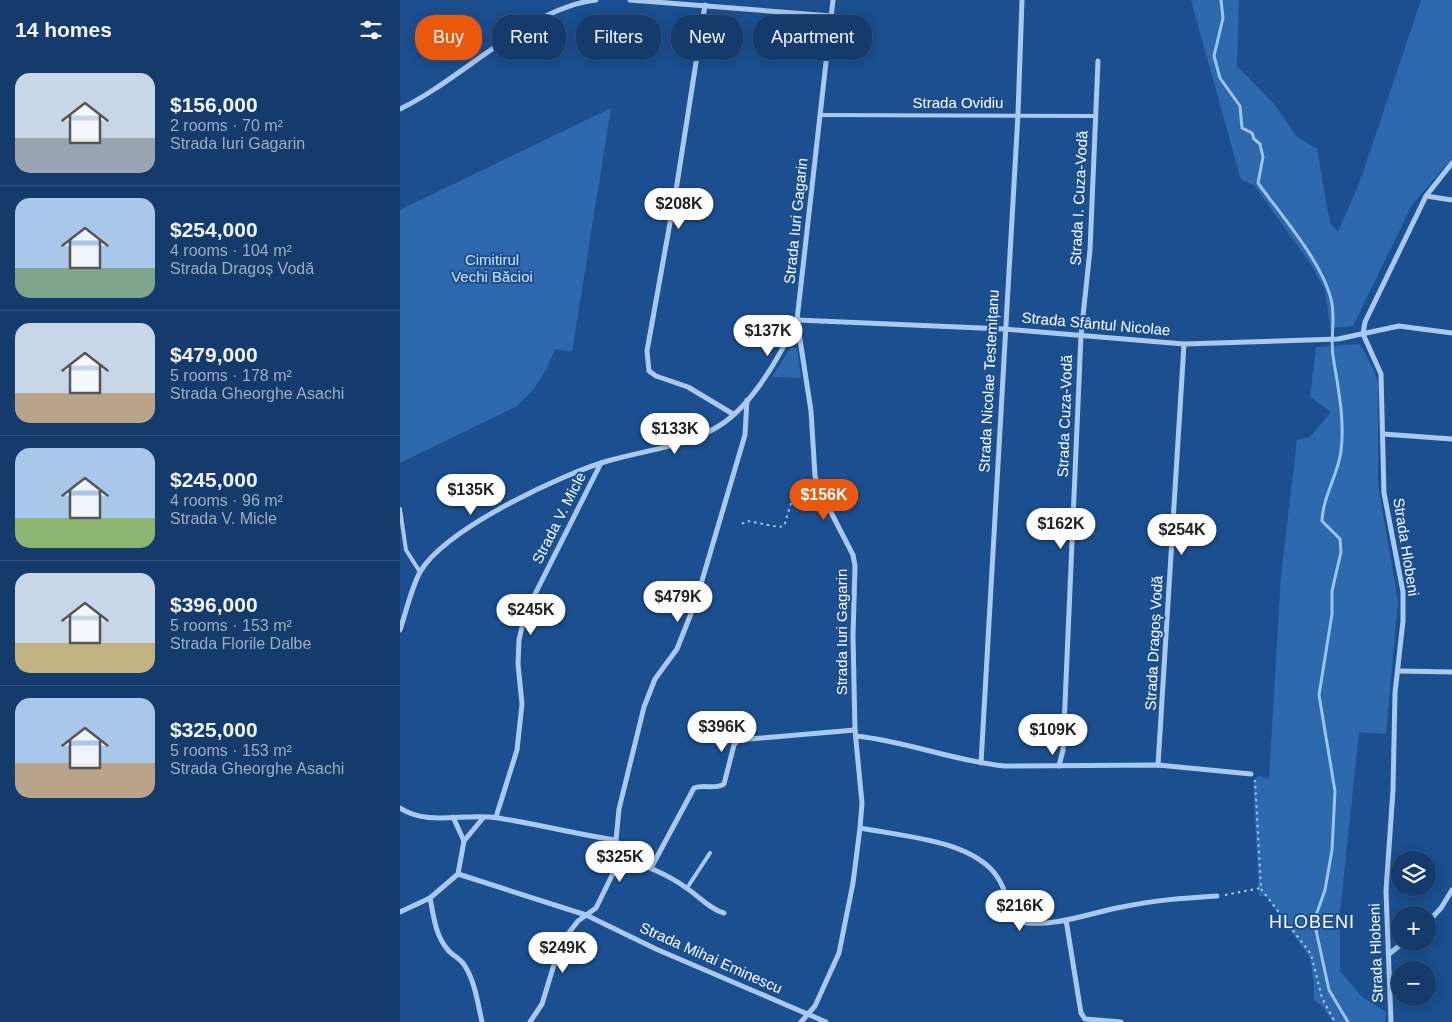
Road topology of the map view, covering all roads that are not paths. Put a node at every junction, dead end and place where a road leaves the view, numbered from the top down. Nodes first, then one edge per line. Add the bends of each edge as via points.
1 (596, 0) edge
2 (630, 0) edge
3 (833, 0) edge
4 (1022, 0) edge
5 (690, 2) edge
6 (705, 5) junction
7 (820, 15) edge
8 (832, 15) edge
9 (827, 60) edge
10 (1098, 61) dead end
11 (400, 109) edge
12 (1018, 114) junction
13 (820, 115) junction
14 (1095, 116) junction
15 (1452, 163) edge
16 (1426, 196) junction
17 (1452, 200) edge
18 (797, 320) junction
19 (1004, 329) junction
20 (1452, 333) edge
21 (1363, 334) junction
22 (1081, 335) junction
23 (1184, 344) junction
24 (747, 400) junction
25 (733, 414) junction
26 (1383, 434) junction
27 (1452, 439) edge
28 (601, 463) junction
29 (400, 509) edge
30 (420, 572) junction
31 (400, 630) edge
32 (1398, 671) junction
33 (1452, 672) edge
34 (856, 733) junction
35 (981, 763) junction
36 (1158, 765) junction
37 (1059, 766) junction
38 (1251, 774) road end
39 (400, 808) edge
40 (453, 817) junction
41 (496, 817) junction
42 (483, 818) junction
43 (860, 828) junction
44 (616, 840) junction
45 (464, 841) junction
46 (710, 853) dead end
47 (621, 857) junction
48 (651, 868) junction
49 (458, 874) junction
50 (687, 888) junction
51 (1452, 890) edge
52 (1218, 896) road end
53 (430, 898) junction
54 (400, 912) edge
55 (724, 913) dead end
56 (1436, 913) edge
57 (586, 915) junction
58 (1066, 920) junction
59 (1394, 951) edge
60 (1390, 954) junction
61 (805, 1015) junction
62 (482, 1022) edge
63 (530, 1022) edge
64 (801, 1022) edge
65 (826, 1022) edge
66 (1121, 1022) edge
67 (1391, 1022) edge

1 - 11 street via 546,16
2 - 5 street
3 - 8 street, Strada Iuri Gagarin
4 - 12 street, Strada Nicolae Testemițanu
5 - 6 street
6 - 7 street
6 - 25 street via 647,363 656,376 688,387
9 - 13 street, Strada Iuri Gagarin
10 - 14 street, Strada I. Cuza-Vodă
12 - 13 lane, Strada Ovidiu
12 - 14 lane, Strada Ovidiu
12 - 19 street, Strada Nicolae Testemițanu
13 - 18 street, Strada Iuri Gagarin
14 - 22 street, Strada I. Cuza-Vodă via 1090,250
15 - 16 street
16 - 17 street
16 - 21 street via 1365,322
18 - 19 street, Strada Sfântul Nicolae
18 - 24 street via 779,358
18 - 34 street, Strada Iuri Gagarin via 811,411 817,484 853,555 855,566
19 - 22 street, Strada Sfântul Nicolae
19 - 35 street, Strada Nicolae Testemițanu
20 - 21 street, Strada Sfântul Nicolae via 1399,326
21 - 23 street, Strada Sfântul Nicolae via 1325,340
21 - 26 street, Strada Hlobeni via 1382,374
22 - 23 street, Strada Sfântul Nicolae
22 - 37 street, Strada Cuza-Vodă via 1063,750
23 - 36 street, Strada Dragoș Vodă
24 - 25 street
24 - 44 street via 745,435 696,602 677,649 655,679 644,707 619,809
25 - 28 street via 697,438
26 - 27 street
26 - 32 street, Strada Hlobeni via 1384,493 1403,592
28 - 30 street via 537,491 468,529 440,550
28 - 41 street, Strada V. Micle via 526,614 519,640 522,704 517,750
29 - 30 lane via 406,550
30 - 31 street
32 - 33 street
32 - 60 street, Strada Hlobeni via 1386,892
34 - 35 street
34 - 43 street, Strada Iuri Gagarin via 862,803
34 - 48 street via 738,740 724,784 694,788
35 - 37 street
36 - 37 street
36 - 38 street
39 - 40 street via 410,814
40 - 42 street
40 - 45 street
41 - 42 street
41 - 44 street
42 - 45 street
43 - 58 street via 957,849 988,866 998,878 1020,922
43 - 61 street, Strada Iuri Gagarin via 853,883 838,952 815,1006
44 - 47 street
45 - 49 street
46 - 50 lane
47 - 48 street
47 - 57 street via 596,908
48 - 50 street
49 - 53 street
49 - 57 street, Strada Mihai Eminescu
50 - 55 street via 713,910
51 - 56 street
52 - 58 street via 1159,900
53 - 54 street
53 - 62 street via 435,927 442,942 464,964 472,980
57 - 61 street, Strada Mihai Eminescu
57 - 63 street via 564,939 542,1004
58 - 66 street via 1081,1013 1086,1019
59 - 60 street
60 - 67 street, Strada Hlobeni
61 - 64 street, Strada Iuri Gagarin
61 - 65 street, Strada Mihai Eminescu

